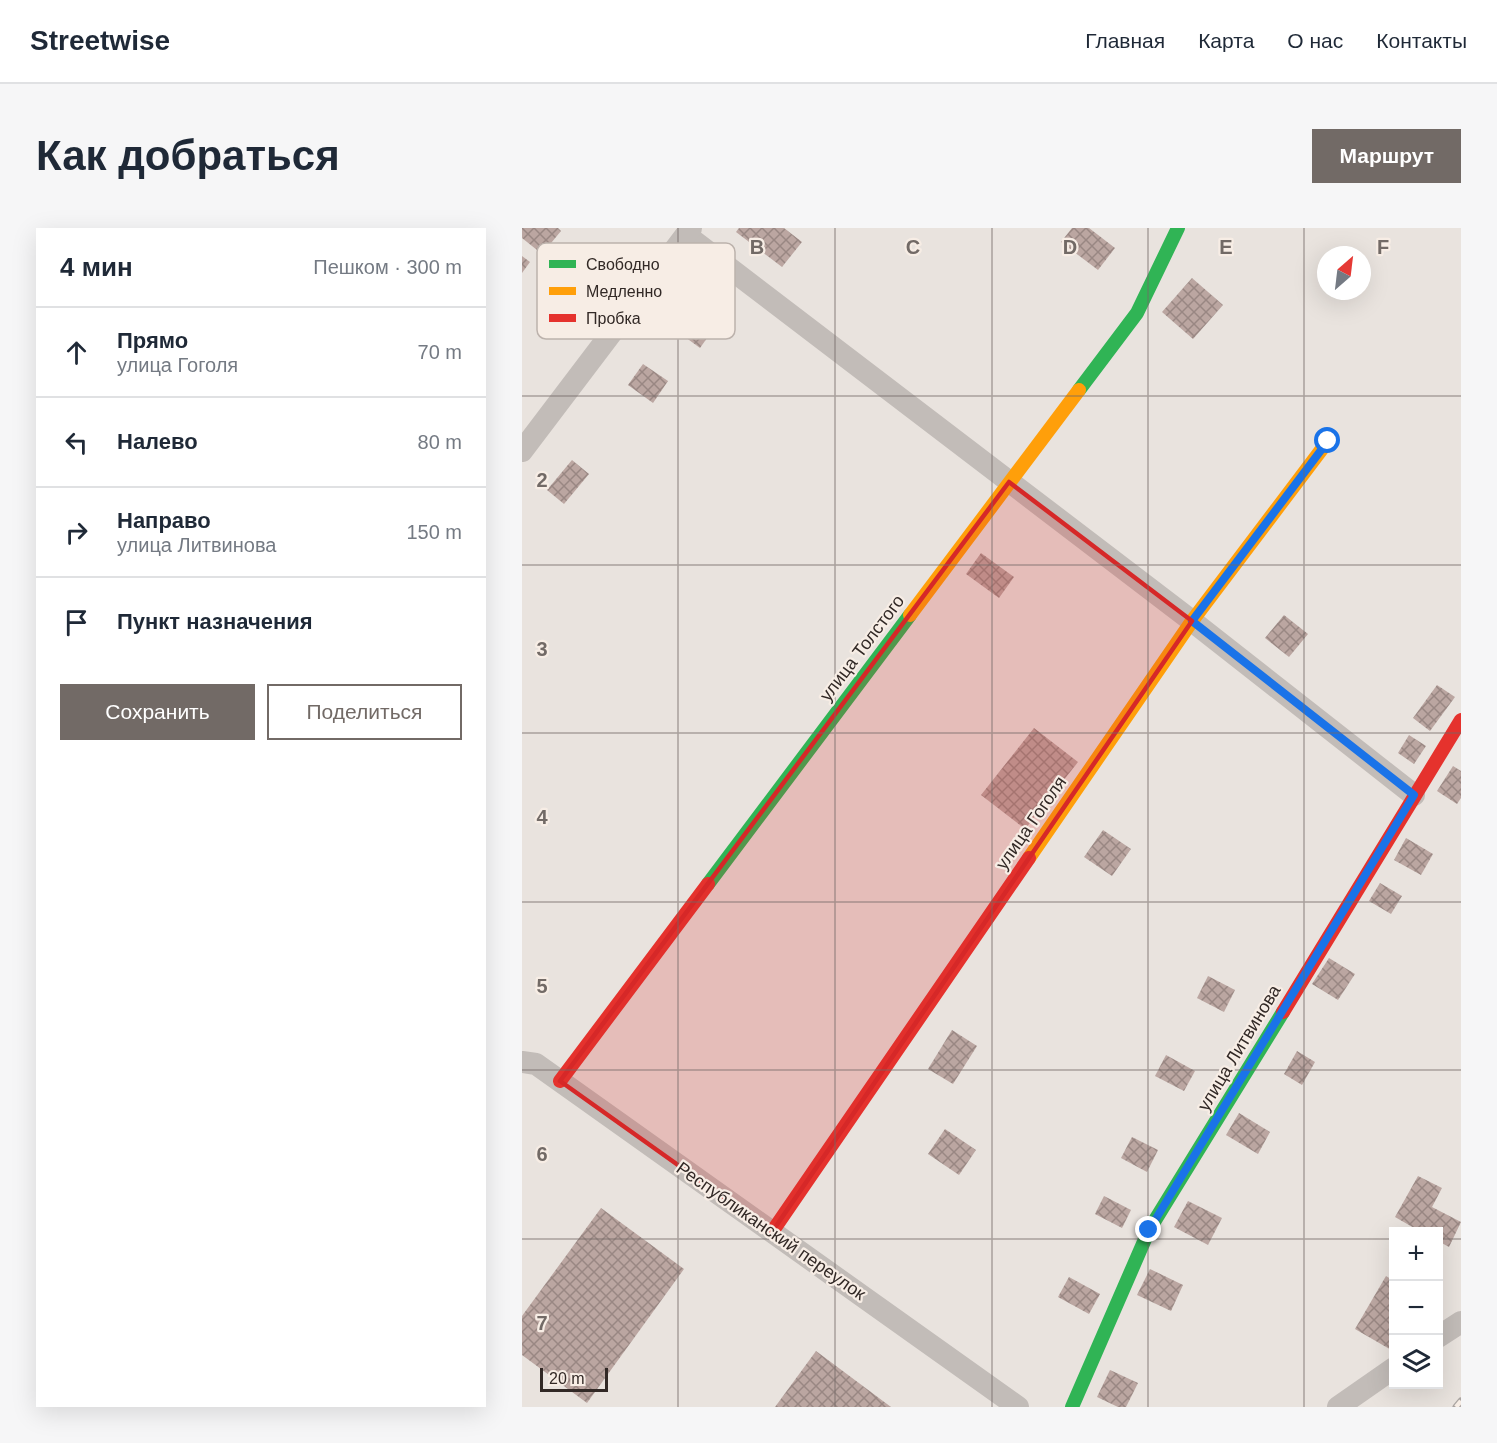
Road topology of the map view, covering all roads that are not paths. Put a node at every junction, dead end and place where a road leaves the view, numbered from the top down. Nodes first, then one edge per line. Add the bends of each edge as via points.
1 (1178, 228) edge
2 (689, 232) edge
3 (703, 243) edge
4 (735, 268) edge
5 (607, 339) edge
6 (1328, 441) dead end
7 (522, 451) edge
8 (1009, 482) junction
9 (1192, 621) junction
10 (1461, 720) edge
11 (1414, 795) junction
12 (522, 1062) edge
13 (560, 1081) junction
14 (772, 1232) junction
15 (1461, 1322) edge
16 (1441, 1335) edge
17 (1389, 1371) edge
18 (1018, 1407) edge
19 (1072, 1407) edge
20 (1338, 1407) edge

1 - 8 street, улица Толстого via 1137,313
2 - 3 street
4 - 8 street
5 - 7 street
6 - 9 street, улица Гоголя
8 - 9 street
8 - 13 street, улица Толстого
9 - 11 street
9 - 14 street, улица Гоголя
10 - 11 street, улица Литвинова
11 - 19 street, улица Литвинова via 1149,1230
12 - 13 street, Республиканский переулок via 536,1064
13 - 14 street, Республиканский переулок
14 - 18 street, Республиканский переулок
15 - 16 street
17 - 20 street

